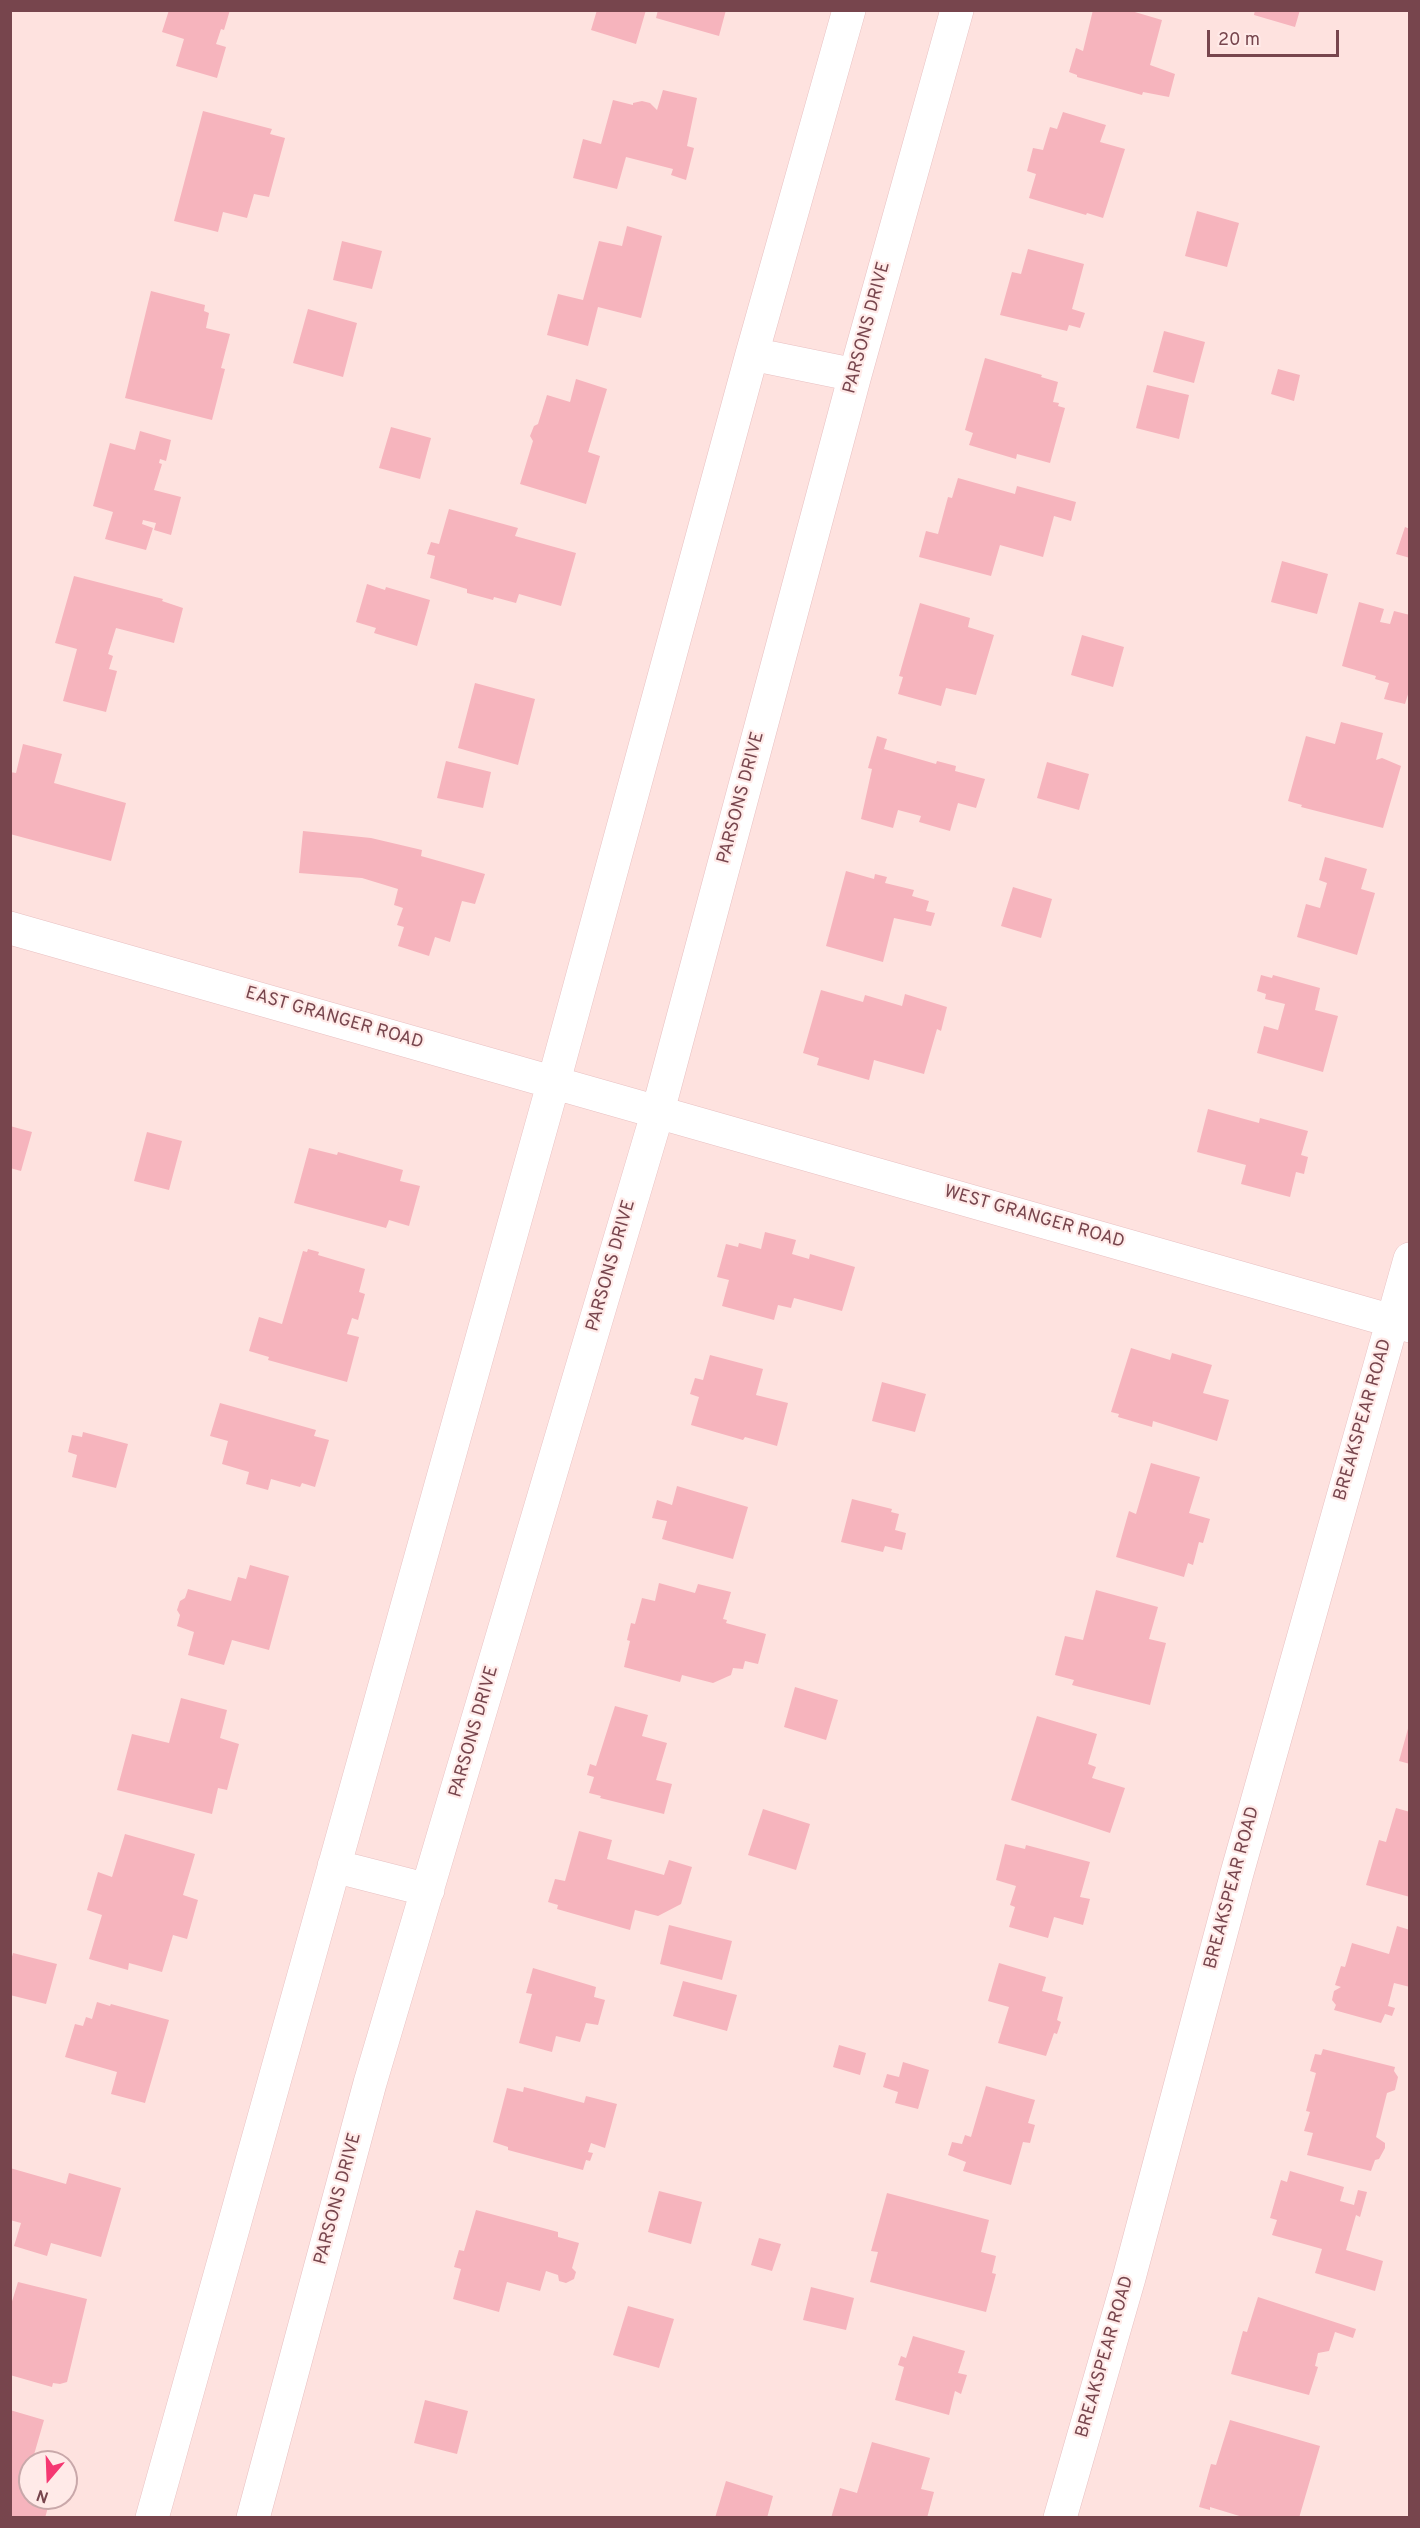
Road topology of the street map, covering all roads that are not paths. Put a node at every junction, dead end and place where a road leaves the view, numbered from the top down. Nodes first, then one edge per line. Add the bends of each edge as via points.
1 (849, 10) edge
2 (957, 10) edge
3 (752, 354) junction
4 (855, 375) junction
5 (10, 928) edge
6 (554, 1081) junction
7 (658, 1111) junction
8 (1410, 1259) edge
9 (1401, 1324) edge
10 (334, 1866) junction
11 (428, 1890) junction
12 (152, 2517) edge
13 (253, 2517) edge
14 (1060, 2517) edge

1 - 3 street
2 - 4 street, PARSONS DRIVE
3 - 4 street
3 - 6 street
4 - 7 street, PARSONS DRIVE
5 - 6 street, EAST GRANGER ROAD
6 - 7 street, EAST GRANGER ROAD
6 - 10 street
7 - 9 street, WEST GRANGER ROAD
7 - 11 street, PARSONS DRIVE
8 - 9 street, BREAKSPEAR ROAD
9 - 14 street, BREAKSPEAR ROAD via 1236,1872 1129,2278
10 - 11 street
10 - 12 street
11 - 13 street, PARSONS DRIVE via 370,2083

